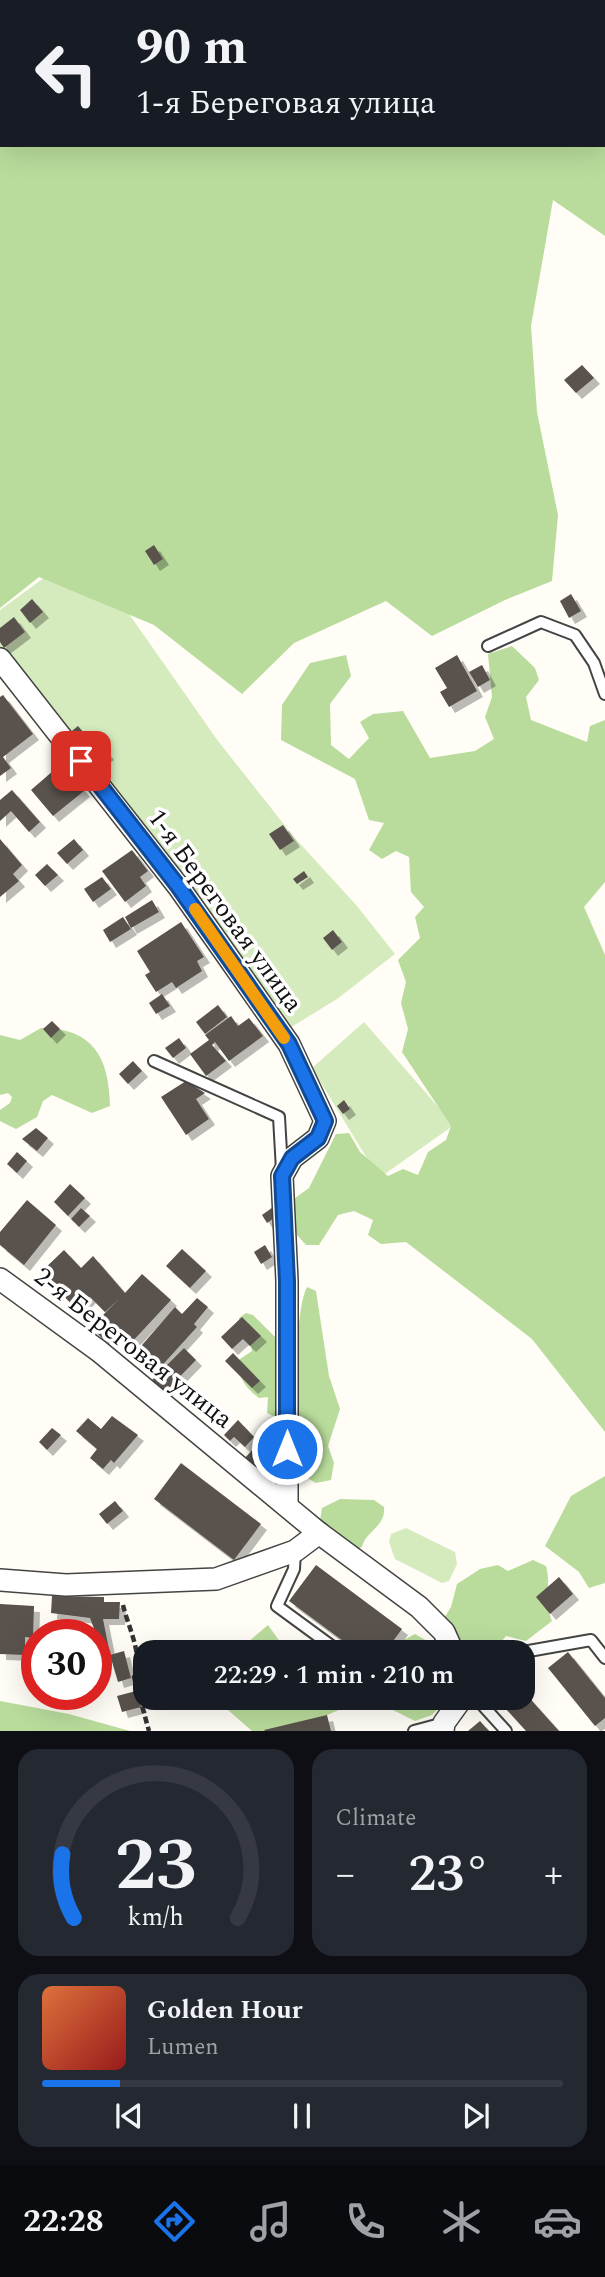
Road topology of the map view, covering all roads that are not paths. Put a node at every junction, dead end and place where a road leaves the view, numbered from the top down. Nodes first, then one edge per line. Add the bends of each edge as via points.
1 (488, 646) dead end
2 (0, 659) edge
3 (605, 694) edge
4 (154, 1061) dead end
5 (282, 1176) junction
6 (0, 1279) edge
7 (287, 1505) junction
8 (319, 1533) junction
9 (295, 1551) junction
10 (0, 1580) edge
11 (323, 1640) edge
12 (448, 1640) edge
13 (535, 1650) edge
14 (605, 1658) edge
15 (455, 1710) edge
16 (487, 1710) edge
17 (443, 1727) edge
18 (414, 1731) edge
19 (506, 1731) edge

1 - 3 lane via 541,622 575,635 594,663
2 - 5 street, 1-я Береговая улица via 178,886 289,1044 325,1121 318,1138 292,1158
4 - 5 lane via 279,1117
5 - 7 street
6 - 7 street, 2-я Береговая улица via 99,1351
7 - 8 street, 2-я Береговая улица
8 - 9 street
8 - 12 street, 2-я Береговая улица via 419,1607
9 - 10 street via 216,1579 66,1585
9 - 11 lane via 295,1569 277,1606
13 - 14 lane via 591,1640
15 - 17 street
16 - 19 lane
17 - 18 lane

